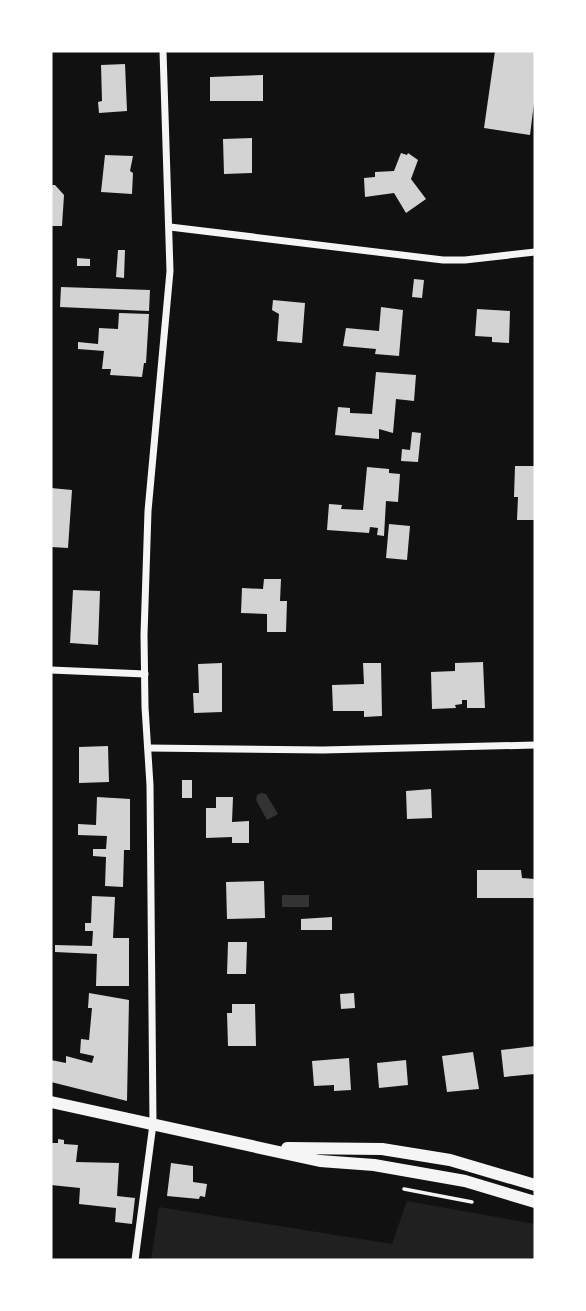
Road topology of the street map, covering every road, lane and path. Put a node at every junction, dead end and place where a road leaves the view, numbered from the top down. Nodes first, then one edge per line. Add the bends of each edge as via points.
1 (163, 51) edge
2 (170, 227) junction
3 (535, 252) edge
4 (51, 670) edge
5 (145, 674) junction
6 (535, 746) edge
7 (148, 748) junction
8 (51, 1102) edge
9 (153, 1124) junction
10 (252, 1144) junction
11 (535, 1185) edge
12 (535, 1202) edge
13 (135, 1260) edge

1 - 2 street
2 - 3 street via 443,260
2 - 5 street via 169,288 149,511
4 - 5 street
5 - 7 street
6 - 7 street
7 - 9 street
8 - 9 main road
9 - 10 main road
9 - 13 street
10 - 11 main road via 382,1149 450,1160
10 - 12 main road via 320,1161 465,1181

